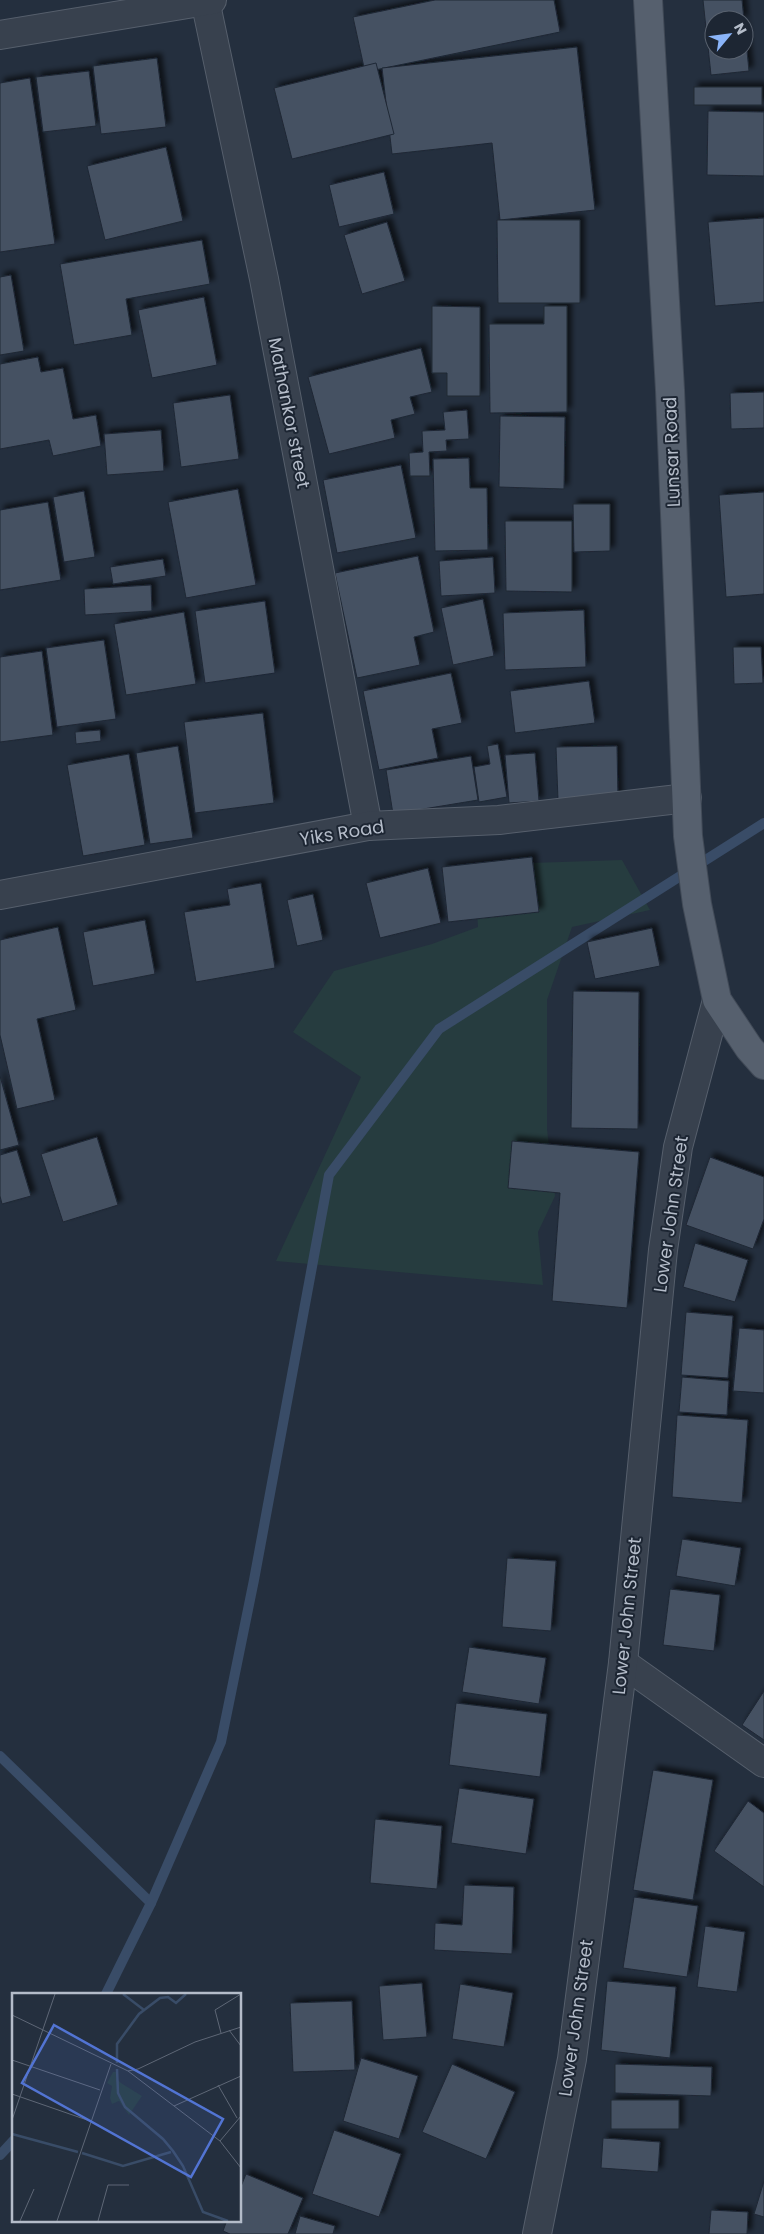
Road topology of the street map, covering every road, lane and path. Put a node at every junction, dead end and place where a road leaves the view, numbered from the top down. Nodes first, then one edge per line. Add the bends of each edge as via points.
1 (207, 0) edge
2 (648, 0) edge
3 (0, 35) edge
4 (687, 798) junction
5 (368, 826) junction
6 (0, 895) edge
7 (717, 1000) junction
8 (764, 1065) edge
9 (623, 1663) junction
10 (764, 1763) edge
11 (538, 2234) edge

1 - 3 street
1 - 5 street, Mathankor street via 264,279
2 - 4 main road, Lunsar Road
4 - 5 street, Yiks Road via 499,820
4 - 7 main road, Lunsar Road via 688,836 697,904
5 - 6 street, Yiks Road
7 - 8 main road
7 - 9 street, Lower John Street via 678,1147 663,1250
9 - 10 street
9 - 11 street, Lower John Street via 572,2059

